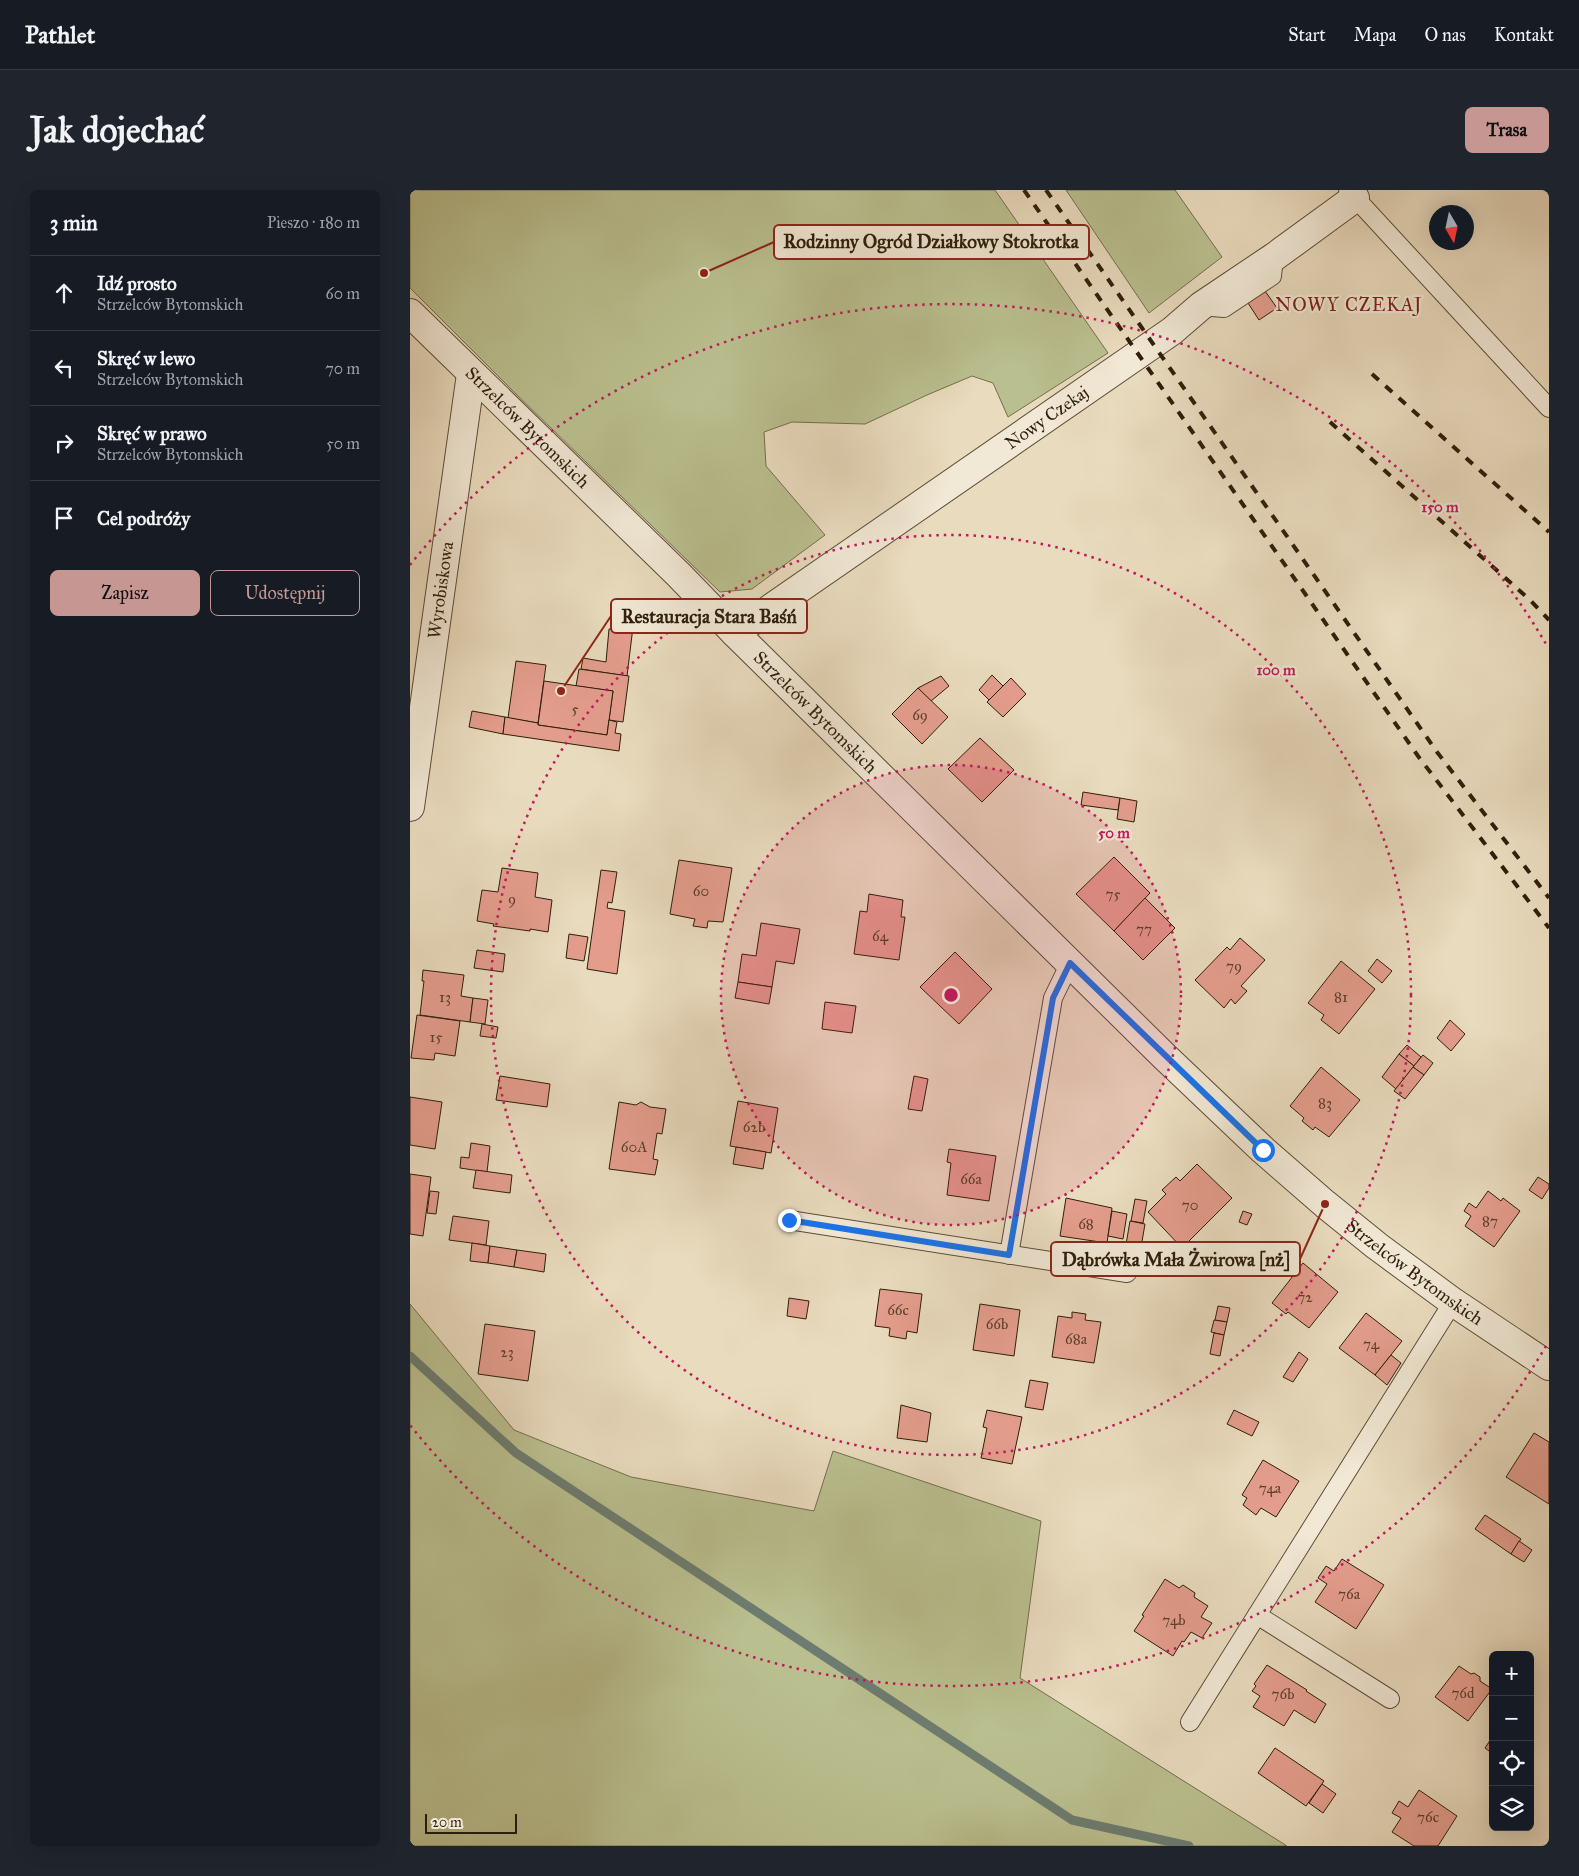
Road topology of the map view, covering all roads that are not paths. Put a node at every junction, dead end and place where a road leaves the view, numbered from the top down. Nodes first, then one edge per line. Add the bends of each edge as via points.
1 (1351, 194) edge
2 (410, 313) edge
3 (471, 374) junction
4 (1549, 408) edge
5 (735, 633) junction
6 (410, 807) edge
7 (1070, 963) junction
8 (789, 1220) dead end
9 (1009, 1255) junction
10 (1127, 1273) dead end
11 (1453, 1302) junction
12 (1549, 1366) edge
13 (1257, 1615) junction
14 (1390, 1699) dead end
15 (1190, 1722) dead end

1 - 4 lane
1 - 5 street, Nowy Czekaj via 1274,257 1201,306 1172,332
2 - 3 street, Strzelców Bytomskich
3 - 5 street, Strzelców Bytomskich
3 - 6 street, Wyrobiskowa
5 - 7 street, Strzelców Bytomskich
7 - 9 lane via 1053,998
7 - 11 street, Strzelców Bytomskich via 1270,1156 1377,1246
8 - 9 lane
9 - 10 lane
11 - 12 street, Strzelców Bytomskich
11 - 13 lane
13 - 14 lane
13 - 15 lane

